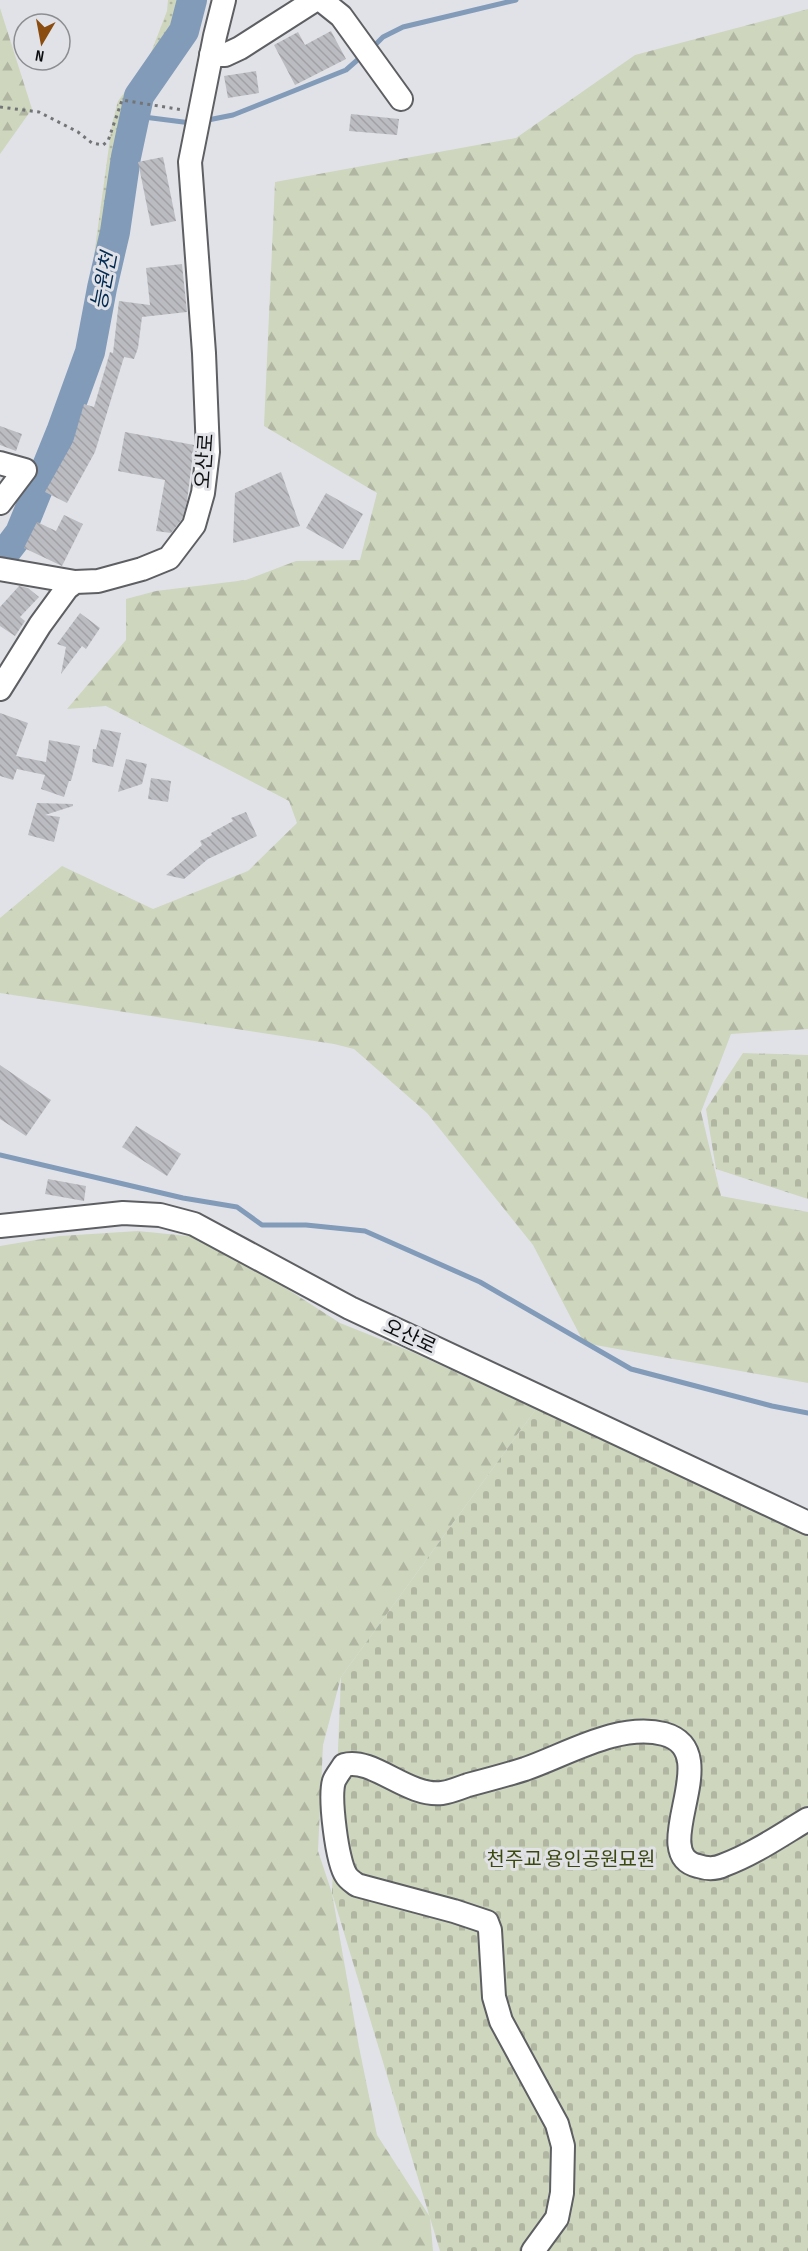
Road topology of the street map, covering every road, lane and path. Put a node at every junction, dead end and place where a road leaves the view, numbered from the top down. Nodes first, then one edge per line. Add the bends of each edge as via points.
1 (224, 0) edge
2 (315, 0) edge
3 (321, 0) edge
4 (211, 55) junction
5 (203, 99) junction
6 (401, 99) dead end
7 (0, 107) edge
8 (0, 463) edge
9 (0, 503) edge
10 (6, 570) edge
11 (75, 582) junction
12 (0, 689) edge
13 (0, 1226) edge
14 (808, 1523) edge
15 (808, 1819) edge
16 (533, 2251) edge

1 - 4 street
2 - 4 street via 240,48 225,55
3 - 6 street via 341,16
4 - 5 street
5 - 7 path via 181,111 122,100 104,145 92,143 39,112
5 - 11 street, 오산로 via 190,162 208,452 203,493 194,525 170,558 98,581
8 - 9 street via 25,470
10 - 11 street, 오산로
11 - 12 street via 40,625
13 - 14 street, 오산로 via 123,1213 160,1215 194,1224 350,1308
15 - 16 street via 722,1866 706,1869 692,1865 679,1845 689,1779 688,1756 680,1743 664,1734 631,1732 599,1739 525,1769 441,1793 419,1790 362,1764 344,1764 334,1782 333,1815 346,1876 357,1885 487,1922 494,1997 501,2020 557,2124 562,2146 562,2193 557,2218

